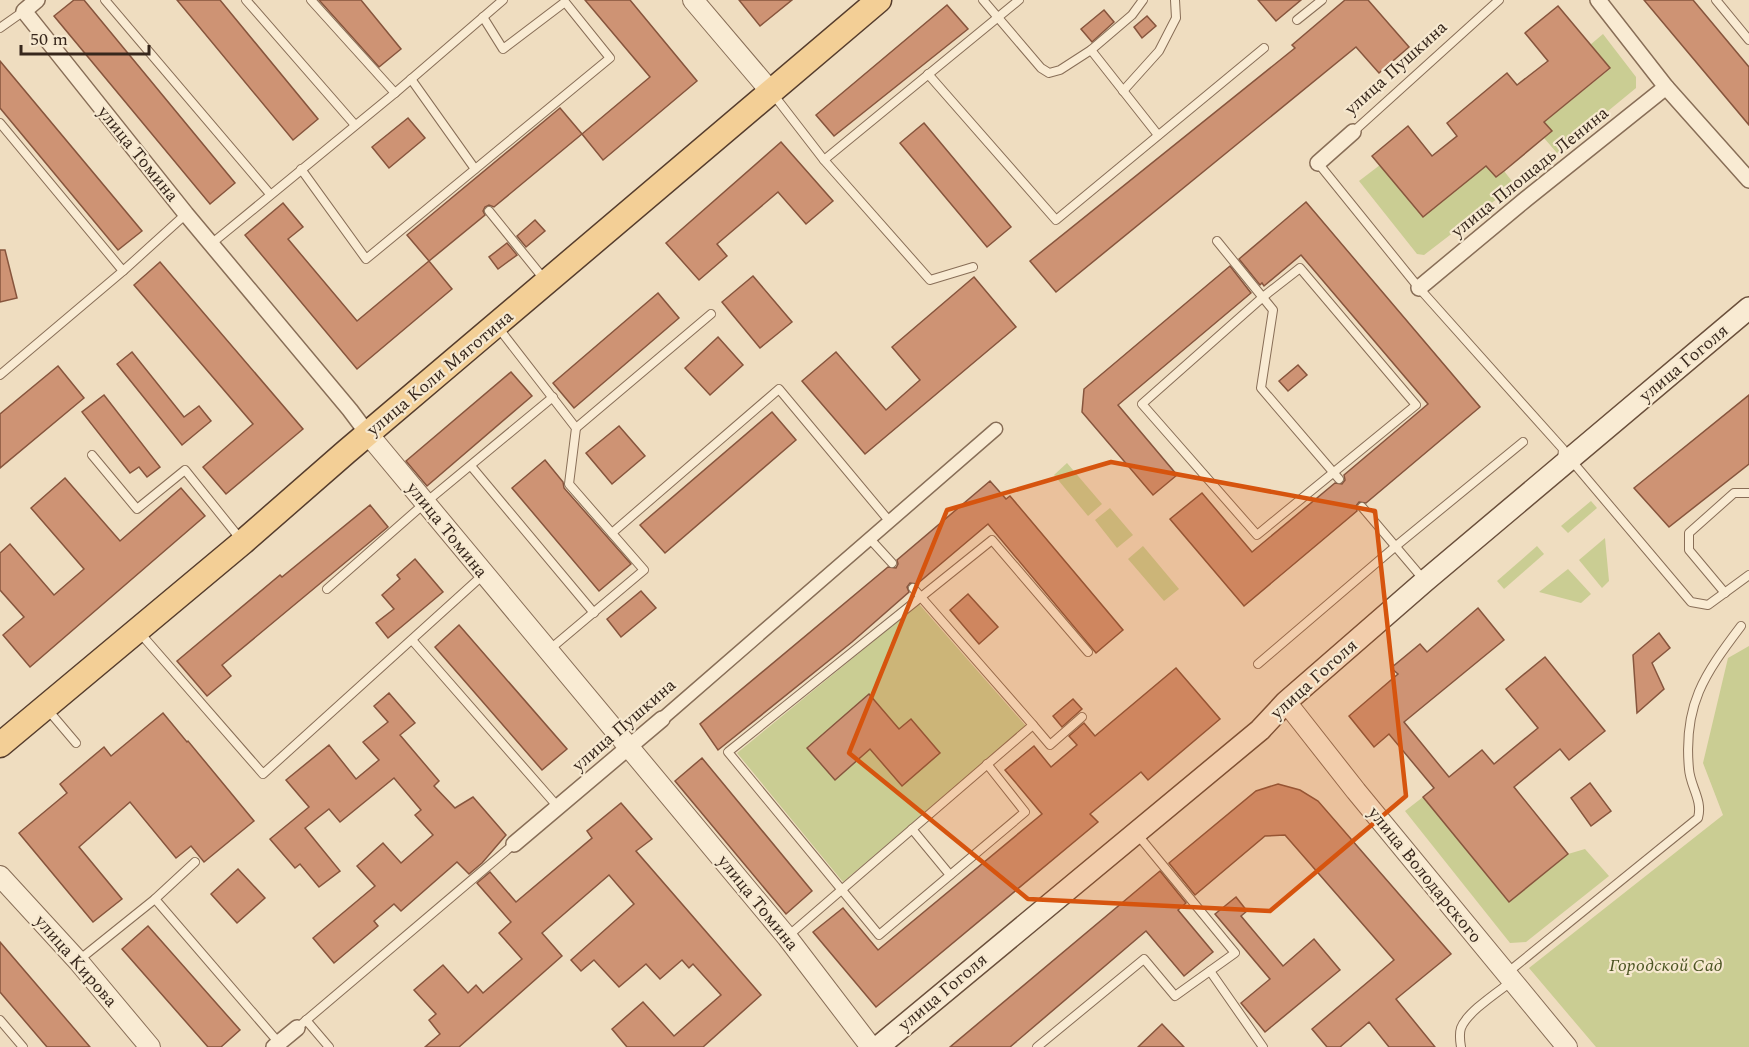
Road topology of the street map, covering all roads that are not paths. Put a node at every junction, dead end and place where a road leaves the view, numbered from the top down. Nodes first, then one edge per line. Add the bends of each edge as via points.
1 (37, 0) edge
2 (105, 0) edge
3 (246, 0) edge
4 (310, 0) edge
5 (503, 0) edge
6 (693, 0) edge
7 (879, 0) edge
8 (983, 0) edge
9 (1019, 0) edge
10 (1143, 0) edge
11 (1175, 0) edge
12 (1322, 0) edge
13 (1499, 0) edge
14 (1598, 0) edge
15 (1716, 0) edge
16 (24, 11) junction
17 (483, 17) junction
18 (998, 17) junction
19 (1297, 20) dead end
20 (0, 28) edge
21 (1749, 40) edge
22 (1264, 48) dead end
23 (1090, 50) junction
24 (928, 74) junction
25 (411, 80) junction
26 (1666, 87) junction
27 (1123, 91) junction
28 (395, 93) junction
29 (772, 93) junction
30 (0, 123) edge
31 (355, 125) junction
32 (1353, 132) joint
33 (1158, 135) junction
34 (824, 160) junction
35 (1318, 163) joint
36 (301, 169) junction
37 (475, 169) junction
38 (1749, 180) edge
39 (270, 194) junction
40 (489, 211) dead end
41 (186, 214) junction
42 (1217, 241) dead end
43 (211, 244) junction
44 (973, 267) dead end
45 (123, 271) junction
46 (547, 283) junction
47 (1419, 288) junction
48 (1263, 297) junction
49 (1749, 308) edge
50 (711, 314) dead end
51 (496, 325) junction
52 (0, 375) edge
53 (553, 397) junction
54 (576, 428) junction
55 (996, 429) dead end
56 (368, 434) junction
57 (1522, 442) dead end
58 (92, 455) dead end
59 (1566, 462) junction
60 (471, 466) junction
61 (1332, 472) junction
62 (1339, 479) dead end
63 (1749, 493) edge
64 (425, 503) junction
65 (1362, 507) dead end
66 (890, 522) junction
67 (612, 533) junction
68 (870, 539) junction
69 (243, 542) junction
70 (1396, 546) junction
71 (892, 563) dead end
72 (483, 575) junction
73 (1749, 575) edge
74 (1425, 581) junction
75 (913, 588) dead end
76 (327, 590) dead end
77 (1725, 593) junction
78 (920, 596) junction
79 (594, 613) junction
80 (1742, 626) dead end
81 (137, 629) junction
82 (412, 640) junction
83 (549, 650) junction
84 (1088, 652) dead end
85 (1258, 664) dead end
86 (1286, 702) junction
87 (45, 706) junction
88 (1082, 717) dead end
89 (662, 719) joint
90 (1033, 725) junction
91 (76, 743) dead end
92 (0, 744) edge
93 (630, 747) junction
94 (987, 764) junction
95 (558, 807) junction
96 (912, 829) junction
97 (1136, 832) junction
98 (514, 844) joint
99 (195, 862) dead end
100 (950, 875) junction
101 (0, 876) edge
102 (841, 890) junction
103 (155, 899) junction
104 (787, 937) junction
105 (78, 961) junction
106 (1210, 971) junction
107 (1509, 978) junction
108 (0, 1020) edge
109 (302, 1024) junction
110 (277, 1045) edge
111 (23, 1047) edge
112 (150, 1047) edge
113 (329, 1047) edge
114 (872, 1047) edge
115 (878, 1047) edge
116 (1037, 1047) edge
117 (1263, 1047) edge
118 (1461, 1047) edge
119 (1567, 1047) edge

1 - 16 street
2 - 39 lane
3 - 31 lane
4 - 28 lane
5 - 17 lane
6 - 29 street
7 - 29 main road, улица Коли Мяготина
8 - 18 lane
9 - 18 lane
10 - 23 lane via 1132,15
11 - 27 lane via 1176,18 1159,51
12 - 19 lane
13 - 32 lane, улица Пушкина
14 - 26 street
15 - 21 lane
16 - 20 lane
16 - 41 street, улица Томина
17 - 25 lane
17 - 37 lane via 503,50 565,2 610,58
18 - 23 lane via 1049,73
18 - 24 lane
22 - 33 lane
23 - 27 lane
24 - 33 lane via 1056,220
24 - 34 lane
25 - 28 lane
25 - 37 lane
26 - 38 street
26 - 47 street, улица Площадь Ленина
27 - 33 lane
28 - 31 lane
29 - 34 lane
29 - 46 main road, улица Коли Мяготина
30 - 45 lane
31 - 36 lane
32 - 35 street, улица Пушкина
34 - 44 lane via 930,280
35 - 47 lane
36 - 37 lane via 366,259 466,181
36 - 39 lane
39 - 43 lane
40 - 46 lane
41 - 43 street, улица Томина
41 - 45 lane
42 - 48 lane
43 - 56 street, улица Томина
45 - 52 lane
46 - 51 main road, улица Коли Мяготина
47 - 59 lane via 1563,449
48 - 61 lane via 1274,310 1261,388
48 - 61 lane via 1300,268 1416,405
48 - 61 lane via 1142,404 1257,535
49 - 59 main road, улица Гоголя
50 - 54 lane
51 - 53 lane
51 - 56 main road, улица Коли Мяготина
53 - 54 lane
53 - 60 lane
54 - 67 lane via 569,484
55 - 66 street, улица Пушкина
56 - 64 street, улица Томина
56 - 69 main road, улица Коли Мяготина
57 - 70 lane
58 - 69 lane via 137,509 186,470
59 - 74 main road, улица Гоголя
59 - 77 lane via 1691,602 1708,605
60 - 64 lane
60 - 79 lane
61 - 62 lane
63 - 77 lane via 1734,493 1689,533 1689,550
64 - 72 street, улица Томина
64 - 76 lane
65 - 70 lane
66 - 67 lane via 779,388
66 - 68 street, улица Пушкина
67 - 79 lane via 644,570
68 - 71 lane
68 - 89 street, улица Пушкина
69 - 81 main road, улица Коли Мяготина
70 - 74 lane
70 - 85 lane
72 - 82 lane
72 - 83 street, улица Томина
73 - 77 lane
74 - 86 main road, улица Гоголя
75 - 78 lane
78 - 84 lane via 992,540
78 - 90 lane
78 - 102 lane via 729,752
79 - 83 lane
80 - 107 lane via 1712,664 1694,699 1687,731 1689,772 1701,808 1698,818
81 - 82 lane via 263,774
81 - 87 main road, улица Коли Мяготина
82 - 95 lane
83 - 93 street, улица Томина
86 - 97 main road, улица Гоголя via 1260,730
86 - 107 street, улица Володарского
87 - 91 lane
87 - 92 main road, улица Коли Мяготина
88 - 90 lane via 1050,746
89 - 93 street, улица Пушкина
90 - 94 lane
93 - 95 street, улица Пушкина
93 - 104 street, улица Томина
94 - 96 lane
94 - 100 lane via 1025,812
95 - 98 street, улица Пушкина
96 - 100 lane
96 - 102 lane
97 - 106 lane via 1235,953
97 - 115 main road, улица Гоголя
98 - 109 lane, улица Пушкина
99 - 103 lane
100 - 102 lane via 879,935
101 - 105 street, улица Кирова
102 - 104 lane
103 - 105 lane
103 - 110 lane
104 - 114 street, улица Томина
105 - 112 street, улица Кирова
106 - 116 lane via 1175,996 1144,958
106 - 117 lane
107 - 118 lane via 1462,1026
107 - 119 street, улица Володарского
108 - 111 lane
109 - 110 street, улица Пушкина
109 - 113 lane

